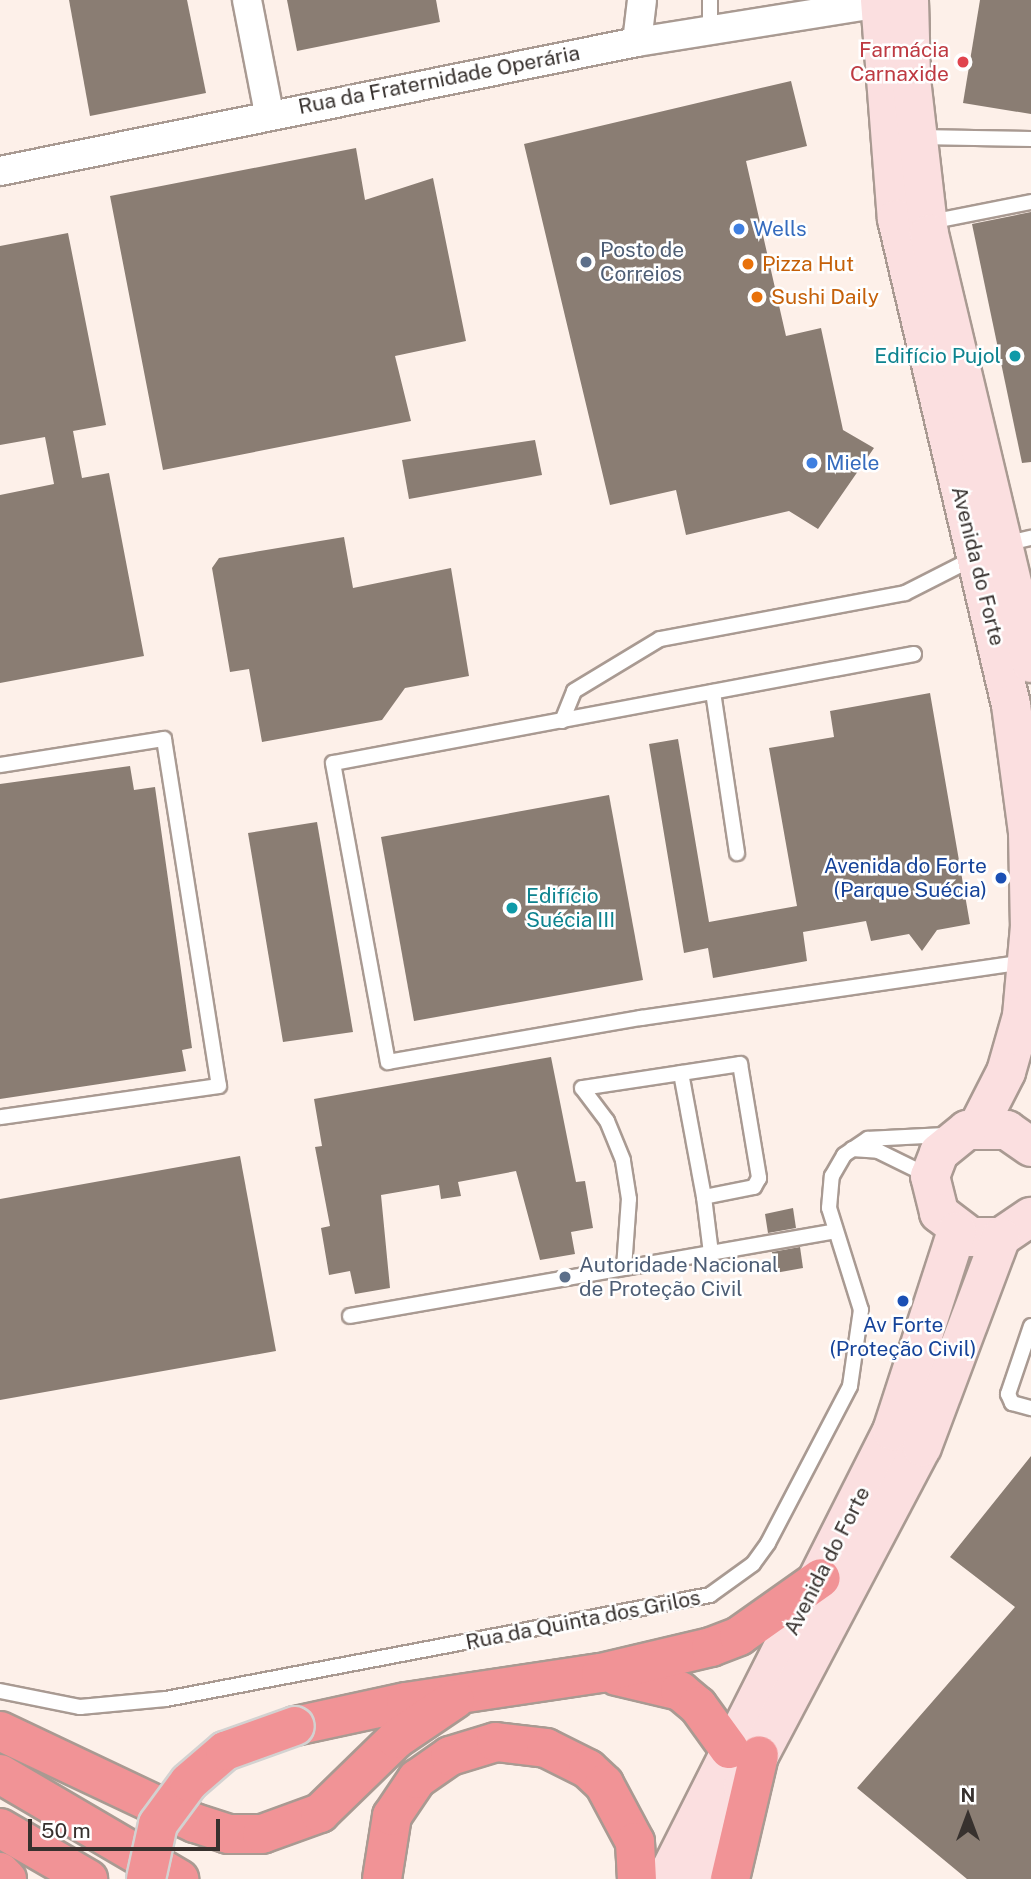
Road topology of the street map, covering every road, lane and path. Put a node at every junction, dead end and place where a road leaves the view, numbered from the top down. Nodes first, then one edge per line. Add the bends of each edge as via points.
1 (247, 0) edge
2 (642, 0) edge
3 (710, 0) edge
4 (890, 1) edge
5 (710, 30) junction
6 (637, 42) junction
7 (269, 113) junction
8 (917, 137) junction
9 (1031, 139) edge
10 (0, 171) edge
11 (1031, 202) edge
12 (927, 223) junction
13 (1003, 547) edge
14 (914, 654) dead end
15 (1031, 663) edge
16 (713, 692) junction
17 (562, 721) junction
18 (0, 765) edge
19 (737, 853) dead end
20 (1029, 961) junction
21 (681, 1073) junction
22 (0, 1117) edge
23 (967, 1131) junction
24 (1031, 1147) edge
25 (850, 1149) junction
26 (930, 1177) junction
27 (704, 1197) junction
28 (1023, 1224) edge
29 (835, 1231) junction
30 (957, 1231) junction
31 (711, 1253) junction
32 (624, 1268) junction
33 (349, 1316) dead end
34 (1031, 1326) edge
35 (1031, 1408) edge
36 (821, 1578) junction
37 (601, 1673) junction
38 (0, 1691) edge
39 (457, 1698) junction
40 (0, 1731) edge
41 (744, 1763) junction
42 (0, 1774) edge
43 (0, 1828) edge
44 (0, 1871) edge
45 (8, 1879) edge
46 (88, 1879) edge
47 (146, 1879) edge
48 (179, 1879) edge
49 (382, 1879) edge
50 (637, 1879) edge
51 (666, 1879) edge
52 (704, 1879) edge
53 (730, 1879) edge

1 - 7 street
2 - 6 street
3 - 5 lane
4 - 5 street, Rua da Fraternidade Operária
4 - 8 street, Avenida do Forte
4 - 13 street, Avenida do Forte via 897,219
5 - 6 street, Rua da Fraternidade Operária
6 - 7 street, Rua da Fraternidade Operária
7 - 10 street, Rua da Fraternidade Operária
8 - 9 lane
8 - 12 street, Avenida do Forte
11 - 12 lane
12 - 13 street, Avenida do Forte
13 - 15 street, Avenida do Forte
13 - 17 lane via 905,593 660,639 574,691
13 - 20 street, Avenida do Forte via 1011,705 1025,799
14 - 16 lane
16 - 17 lane
16 - 19 lane
17 - 20 lane via 333,763 388,1062 641,1018
18 - 22 lane via 164,739 219,1086
20 - 23 street, Avenida do Forte via 1022,1016 1006,1072
21 - 27 lane
21 - 27 lane via 740,1064 759,1178 754,1187
21 - 32 lane via 582,1088 607,1121 623,1160 629,1199
23 - 24 street via 1007,1130
23 - 25 lane via 884,1135
23 - 26 street, Avenida do Forte via 939,1153
25 - 26 lane via 878,1151
25 - 29 lane, Rua da Quinta dos Grilos via 829,1185
26 - 30 street via 939,1213
27 - 31 lane
28 - 30 street, Avenida do Forte
28 - 41 street, Avenida do Forte via 922,1447
29 - 31 lane
29 - 38 lane, Rua da Quinta dos Grilos via 856,1280 861,1310 850,1386 768,1544 753,1563 710,1595 166,1699 80,1707
30 - 36 street, Avenida do Forte via 892,1431
31 - 32 lane
32 - 33 lane
34 - 35 lane via 1008,1394 1012,1403
36 - 37 highway via 739,1636
36 - 41 street, Avenida do Forte
37 - 39 highway
37 - 41 highway via 660,1682 680,1691
39 - 40 highway via 396,1739 320,1814 262,1834 228,1834 195,1823
39 - 47 highway, bridge via 406,1702 295,1726 225,1751 189,1782 158,1824
41 - 51 street, Avenida do Forte
41 - 52 street, Avenida do Forte
41 - 53 highway
42 - 48 highway
43 - 46 highway
44 - 45 highway
49 - 50 highway via 392,1816 417,1779 450,1756 496,1742 546,1748 588,1769 604,1784 635,1842

